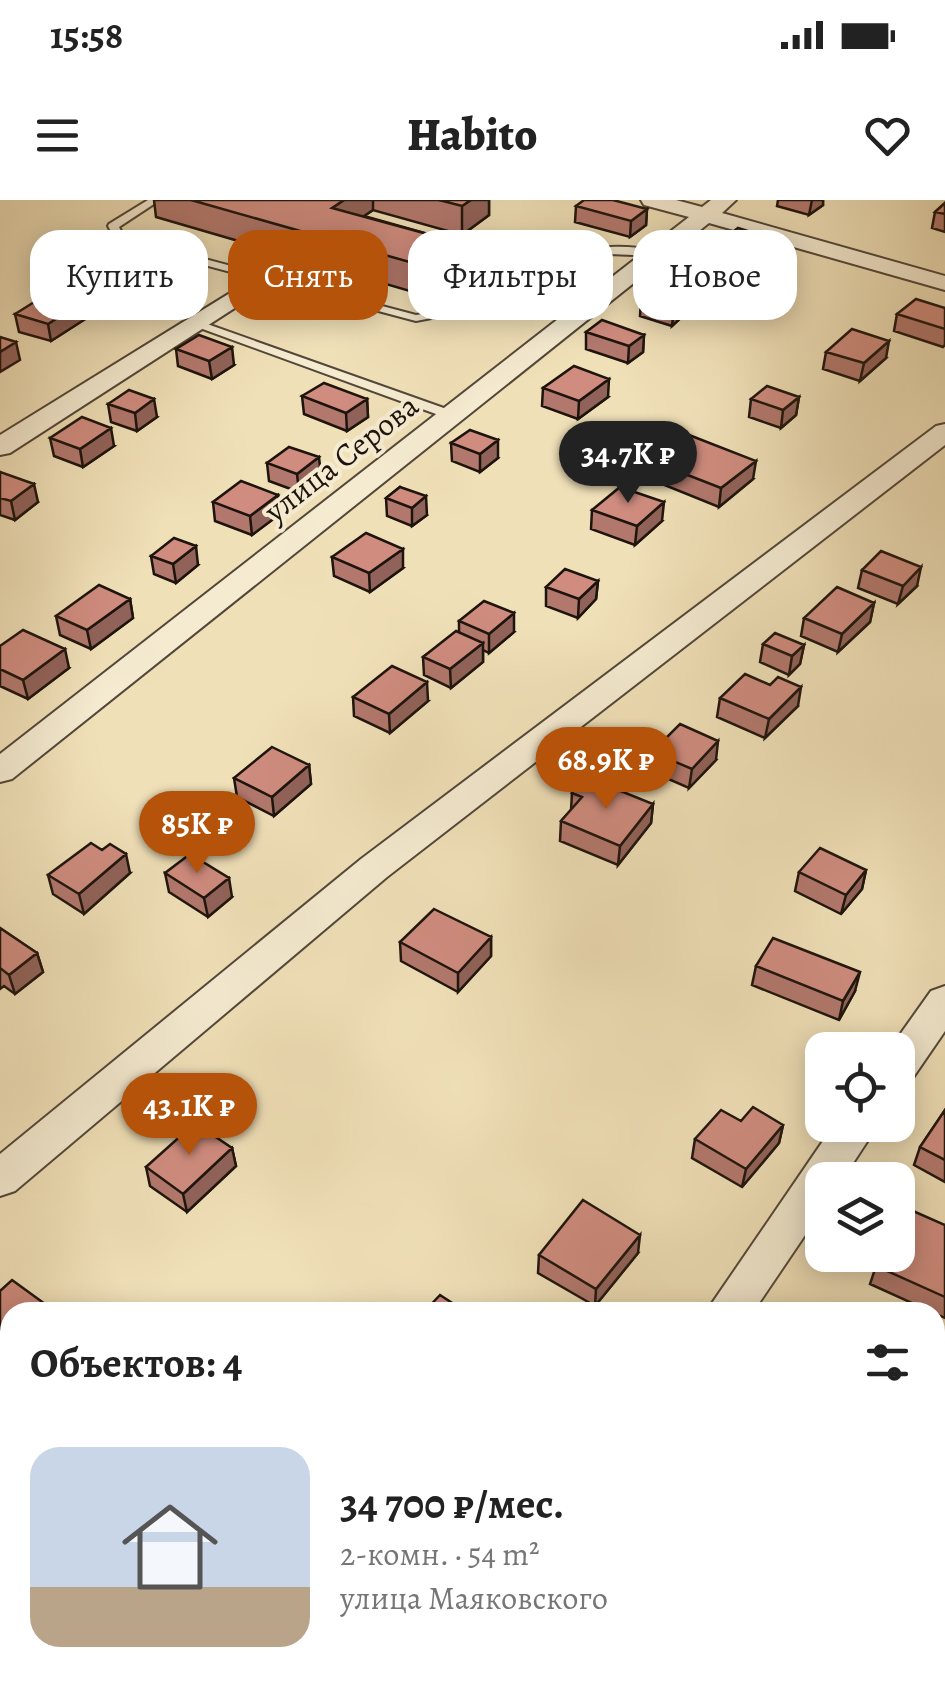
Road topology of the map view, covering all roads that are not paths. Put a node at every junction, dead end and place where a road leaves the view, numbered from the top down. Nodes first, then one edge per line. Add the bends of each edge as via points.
1 (155, 200) edge
2 (652, 200) edge
3 (716, 208) edge
4 (687, 230) edge
5 (633, 252) edge
6 (228, 270) edge
7 (633, 272) edge
8 (945, 283) edge
9 (228, 301) edge
10 (388, 311) edge
11 (193, 322) junction
12 (451, 415) junction
13 (945, 432) edge
14 (0, 446) edge
15 (0, 771) edge
16 (945, 1000) edge
17 (915, 1043) edge
18 (845, 1142) edge
19 (0, 1179) edge
20 (735, 1302) edge

1 - 6 lane via 122,216 113,226 118,234
2 - 3 street
3 - 4 street, улица Серова
3 - 8 street
5 - 10 lane via 602,251 566,263 436,318
7 - 12 street, улица Серова
9 - 11 street
11 - 12 lane
11 - 14 street
12 - 15 street, улица Серова
13 - 19 street via 374,868
16 - 17 street
18 - 20 street

